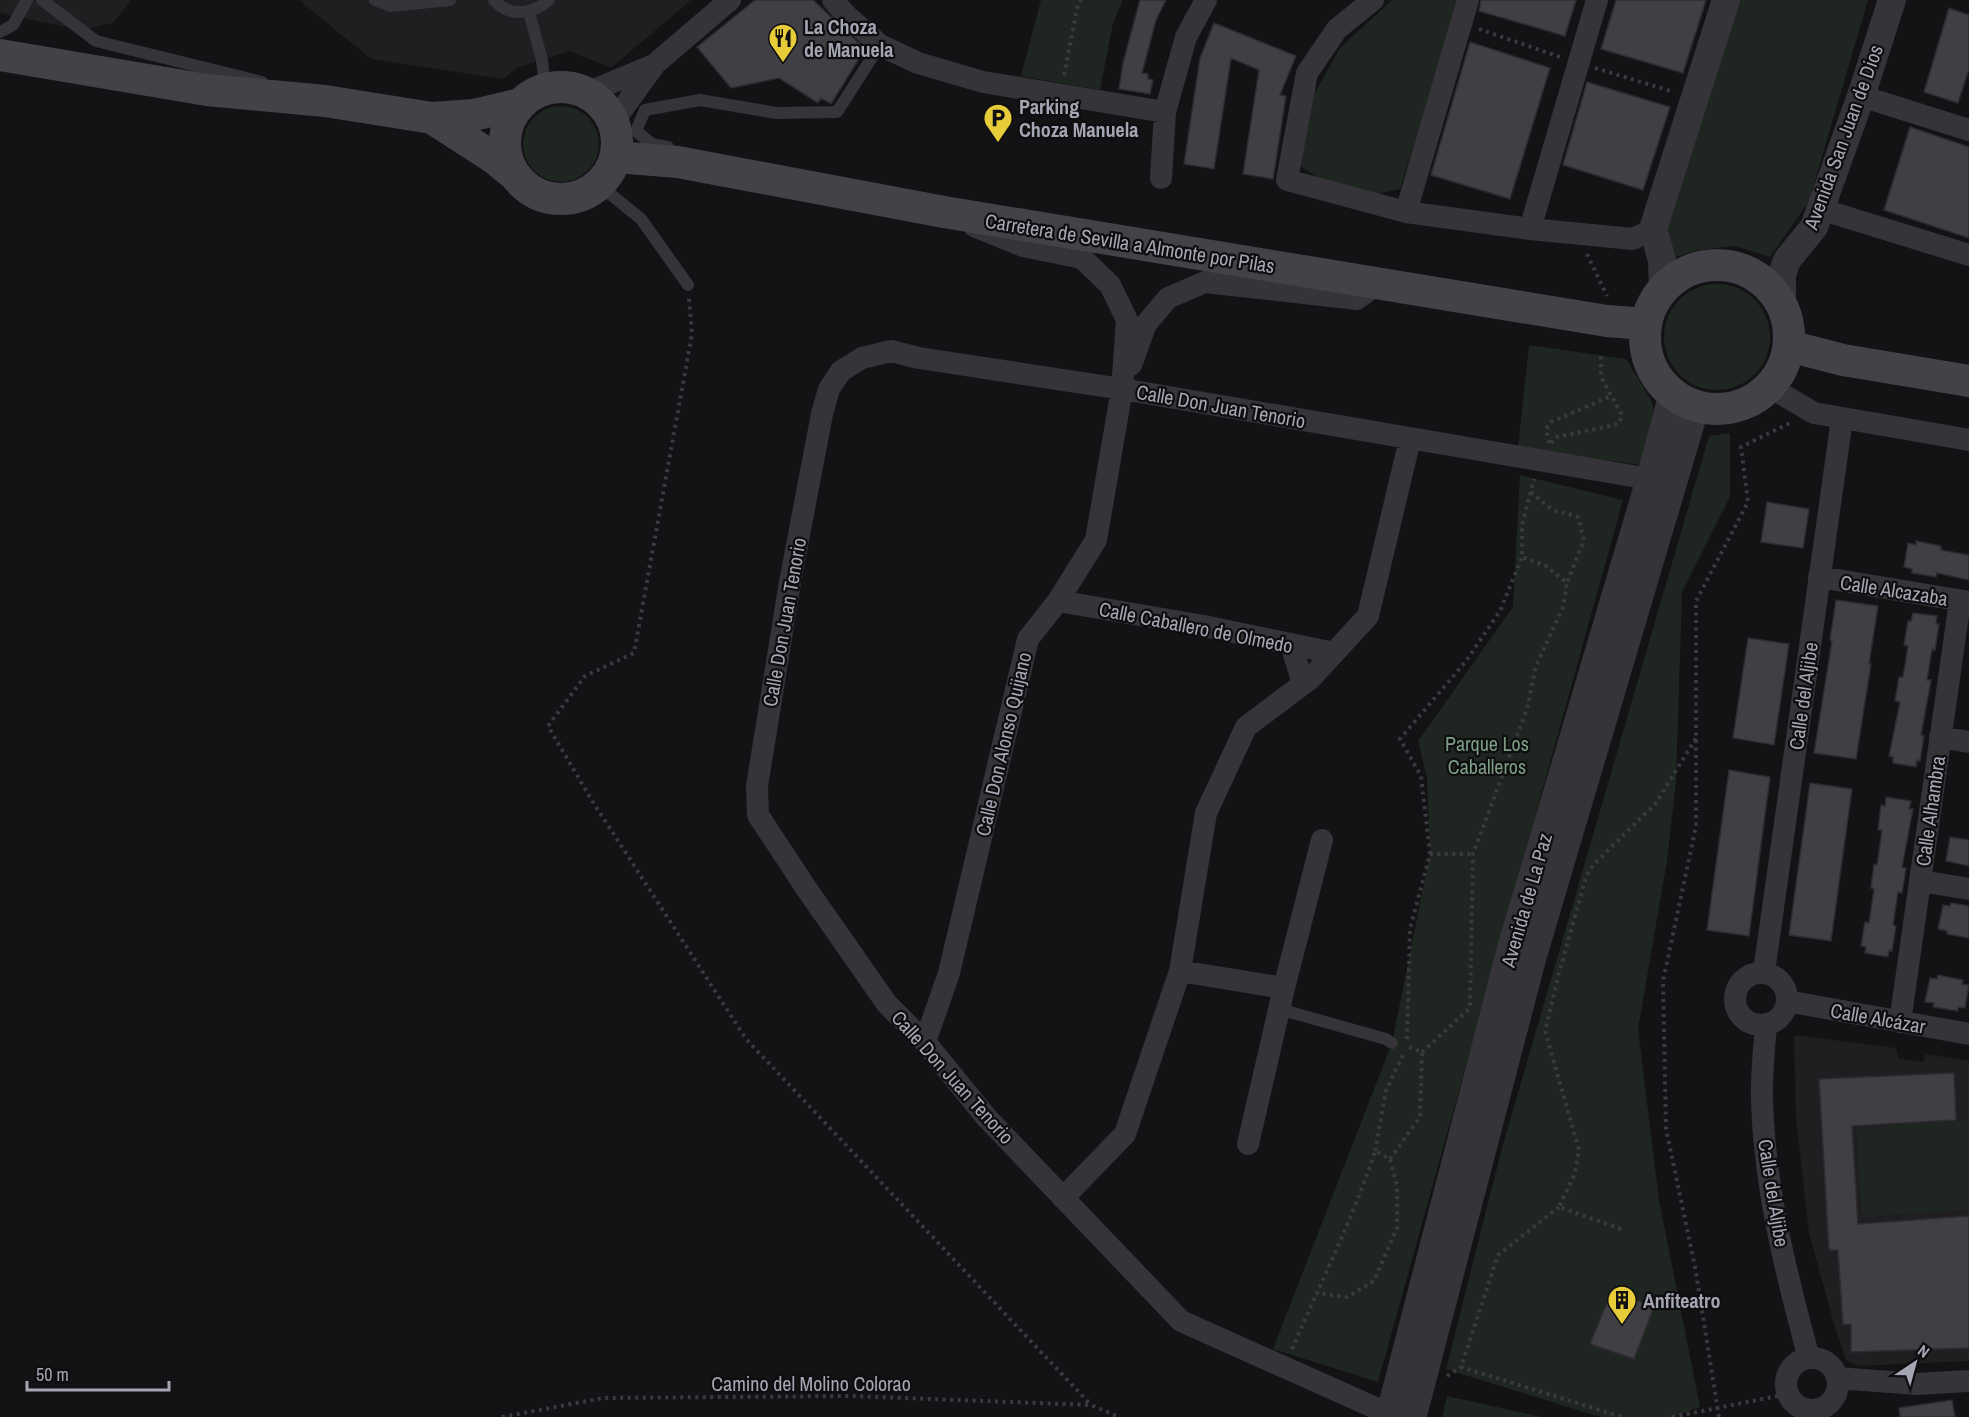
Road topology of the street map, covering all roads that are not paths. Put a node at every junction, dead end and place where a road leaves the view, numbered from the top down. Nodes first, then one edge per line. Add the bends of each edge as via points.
1 (27, 0) edge
2 (42, 0) edge
3 (375, 0) edge
4 (450, 0) edge
5 (494, 0) edge
6 (549, 0) edge
7 (730, 0) edge
8 (833, 0) edge
9 (1206, 0) edge
10 (1373, 0) edge
11 (1468, 0) edge
12 (1597, 0) edge
13 (1726, 0) edge
14 (1892, 0) edge
15 (529, 12) junction
16 (0, 35) edge
17 (880, 45) junction
18 (0, 55) edge
19 (655, 64) junction
20 (98, 72) junction
21 (587, 93) junction
22 (1861, 96) junction
23 (533, 97) junction
24 (325, 101) junction
25 (365, 107) junction
26 (1165, 112) junction
27 (432, 117) junction
28 (613, 122) junction
29 (1969, 130) edge
30 (685, 150) dead end
31 (616, 157) junction
32 (784, 169) dead end
33 (516, 176) junction
34 (1161, 178) dead end
35 (599, 185) junction
36 (905, 205) junction
37 (1820, 209) junction
38 (1406, 212) junction
39 (944, 213) junction
40 (1530, 229) junction
41 (1653, 229) junction
42 (1969, 255) edge
43 (1377, 284) junction
44 (688, 285) road end
45 (1663, 289) junction
46 (1782, 304) junction
47 (1646, 324) junction
48 (1789, 346) junction
49 (1969, 381) edge
50 (1770, 387) junction
51 (1122, 389) junction
52 (1685, 399) junction
53 (1842, 419) junction
54 (1410, 439) junction
55 (1969, 440) edge
56 (1650, 479) junction
57 (1819, 578) junction
58 (1058, 601) junction
59 (1964, 601) edge
60 (1290, 644) junction
61 (1334, 653) junction
62 (1303, 684) junction
63 (1940, 737) junction
64 (1969, 742) edge
65 (1322, 840) dead end
66 (1920, 881) junction
67 (1969, 889) edge
68 (1180, 971) junction
69 (1764, 972) junction
70 (1281, 998) junction
71 (1787, 1001) junction
72 (1900, 1022) junction
73 (1766, 1025) junction
74 (1969, 1034) edge
75 (925, 1042) junction
76 (1392, 1043) dead end
77 (1248, 1144) dead end
78 (1063, 1198) junction
79 (1809, 1358) junction
80 (1837, 1378) junction
81 (1969, 1381) edge
82 (1820, 1412) edge
83 (1399, 1415) edge

1 - 16 lane via 13,25
2 - 25 lane via 96,41
3 - 4 lane via 390,6
5 - 15 lane via 506,10
6 - 15 lane
7 - 19 street
8 - 17 street
9 - 26 street via 1186,37
10 - 38 street via 1336,29 1307,73 1287,180
11 - 38 street
12 - 40 street
13 - 41 street
14 - 22 street, Avenida San Juan de Dios
15 - 23 lane via 542,60
16 - 20 lane via 12,48 74,59
16 - 24 main road via 206,70
17 - 26 street via 918,63 983,82
17 - 30 lane via 837,112 776,114 700,100 645,110 636,131 652,144
18 - 20 main road
19 - 21 street
19 - 28 street
20 - 24 main road via 207,90
21 - 23 main road via 566,88
21 - 28 main road via 603,105
22 - 29 street
22 - 37 street, Avenida San Juan de Dios
23 - 27 main road via 474,115
23 - 33 main road via 509,120 505,139 507,159
24 - 25 main road
25 - 27 main road
26 - 34 street
27 - 33 main road
28 - 31 main road
31 - 35 main road
31 - 36 main road, Carretera de Sevilla a Almonte por Pilas via 678,162
32 - 36 lane
33 - 35 main road via 529,189 546,197 565,199 583,195
35 - 44 lane via 641,219
36 - 39 main road, Carretera de Sevilla a Almonte por Pilas
37 - 42 street
37 - 46 street, Avenida San Juan de Dios via 1814,227 1787,260 1782,275
38 - 40 street
39 - 43 main road, Carretera de Sevilla a Almonte por Pilas
39 - 51 street via 1023,246 1082,258 1110,285 1127,320
40 - 41 street via 1633,239
41 - 45 street via 1662,260
43 - 47 main road, Carretera de Sevilla a Almonte por Pilas
43 - 51 street via 1357,299 1205,282 1168,298 1146,324
45 - 46 main road via 1681,274 1703,266 1726,265 1749,271 1768,285
45 - 47 main road
46 - 48 main road via 1789,324
47 - 52 main road via 1650,362 1659,379
48 - 49 main road via 1843,360
48 - 50 main road via 1783,368
50 - 52 main road via 1754,399 1716,409
50 - 53 street via 1814,413
51 - 54 street, Calle Don Juan Tenorio
51 - 58 street, Calle Don Alonso Quijano via 1096,540
51 - 75 street, Calle Don Juan Tenorio via 891,351 862,358 841,371 829,389 786,606 757,786 758,815 880,995
52 - 56 street, Avenida de La Paz
52 - 83 street, Avenida de La Paz via 1532,959
53 - 55 street
53 - 57 street, Calle del Aljibe
54 - 56 street, Calle Don Juan Tenorio
54 - 61 street via 1368,616
56 - 83 street, Avenida de La Paz via 1512,945
57 - 59 street, Calle Alcazaba
57 - 69 street, Calle del Aljibe
58 - 60 street, Calle Caballero de Olmedo
58 - 75 street, Calle Don Alonso Quijano via 1028,639 949,972
59 - 63 street, Calle Alhambra
60 - 61 street, Calle Caballero de Olmedo
60 - 62 street
61 - 62 street
62 - 68 street via 1246,727 1206,813
63 - 64 street
63 - 66 street, Calle Alhambra
65 - 70 street
66 - 67 street
66 - 72 street, Calle Alhambra
68 - 70 street
68 - 78 street via 1125,1134
69 - 71 street via 1785,987
69 - 73 street via 1740,982 1734,1002 1749,1022
70 - 76 lane
70 - 77 street
71 - 72 street, Calle Alcázar
71 - 73 street via 1780,1017
72 - 74 street, Calle Alcázar
73 - 79 street, Calle del Aljibe via 1761,1101 1770,1193
75 - 78 street, Calle Don Juan Tenorio via 987,1118
78 - 83 street, Calle Don Juan Tenorio via 1181,1321
79 - 80 street via 1830,1365
79 - 82 street via 1789,1370 1786,1386 1797,1405
80 - 81 street via 1917,1384
80 - 82 street via 1836,1393

